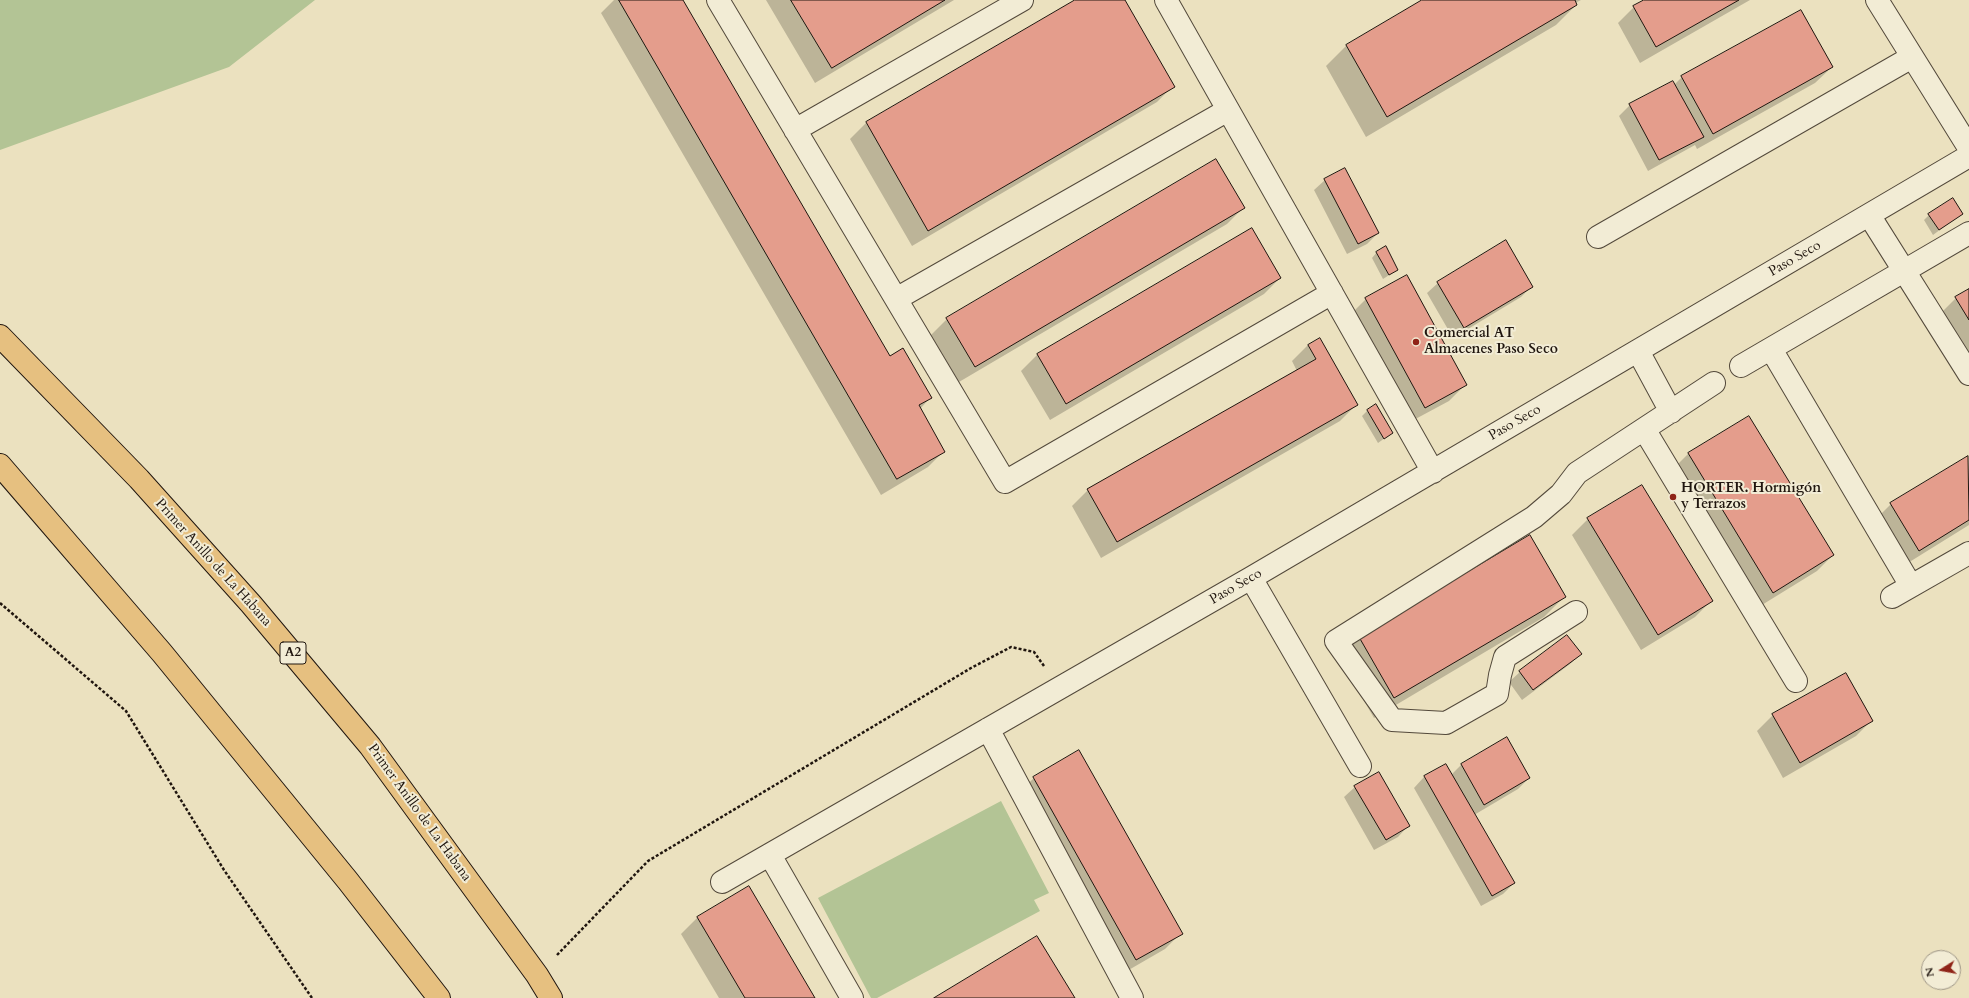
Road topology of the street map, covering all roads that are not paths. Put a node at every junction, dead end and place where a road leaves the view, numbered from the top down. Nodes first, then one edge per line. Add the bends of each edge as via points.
1 (718, 0) edge
2 (1022, 0) edge
3 (1166, 0) edge
4 (1877, 0) edge
5 (1912, 56) junction
6 (1228, 110) junction
7 (795, 130) junction
8 (1969, 148) edge
9 (1969, 156) edge
10 (1869, 215) junction
11 (1969, 233) edge
12 (1598, 237) dead end
13 (1904, 271) junction
14 (1332, 293) junction
15 (896, 299) junction
16 (0, 336) edge
17 (1771, 349) junction
18 (1638, 351) junction
19 (1741, 366) dead end
20 (1969, 374) edge
21 (1714, 383) dead end
22 (1671, 412) junction
23 (1644, 429) junction
24 (0, 465) edge
25 (1433, 472) junction
26 (1969, 553) edge
27 (1251, 578) junction
28 (1911, 586) junction
29 (1892, 597) dead end
30 (1576, 612) dead end
31 (1796, 681) dead end
32 (988, 730) junction
33 (1360, 766) dead end
34 (770, 855) junction
35 (722, 882) dead end
36 (439, 998) edge
37 (552, 998) edge
38 (852, 998) edge
39 (1132, 998) edge

1 - 7 street
2 - 7 street
3 - 6 street
4 - 5 street
5 - 8 street
5 - 12 street
6 - 14 street
6 - 15 street
7 - 15 street
9 - 10 street, Paso Seco
10 - 13 street
10 - 18 street, Paso Seco
11 - 13 street
13 - 17 street
13 - 20 street
14 - 15 street via 1005,482
14 - 25 street
16 - 37 highway, Primer Anillo de La Habana / A2 via 139,479 306,669 370,746
17 - 19 street
17 - 28 street
18 - 22 street
18 - 25 street, Paso Seco
21 - 22 street
22 - 23 street
23 - 30 street via 1576,473 1561,494 1534,517 1336,641 1392,720 1446,723 1497,694 1505,657
23 - 31 street
24 - 36 highway via 162,653 348,881
25 - 27 street, Paso Seco
26 - 28 street
27 - 32 street, Paso Seco
27 - 33 street
28 - 29 street
32 - 34 street, Paso Seco
32 - 39 street
34 - 35 street, Paso Seco
34 - 38 street

